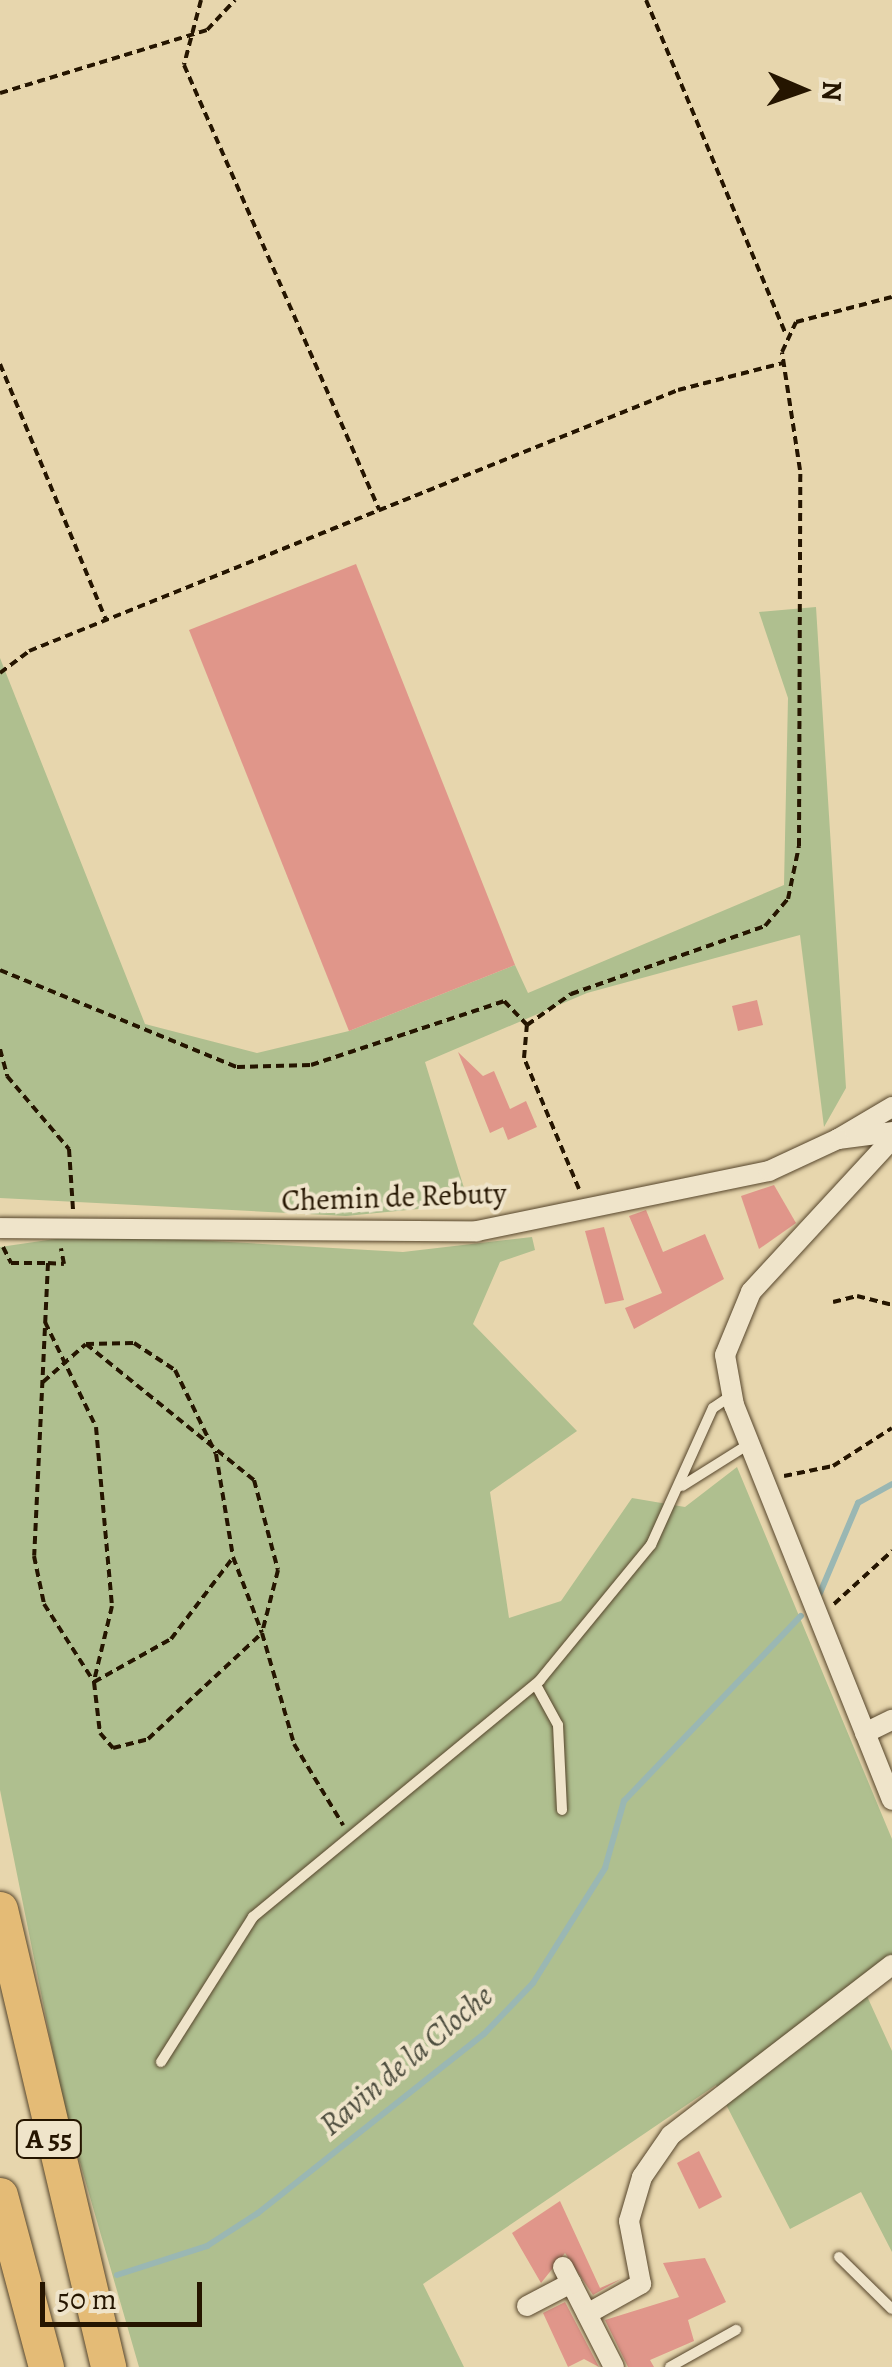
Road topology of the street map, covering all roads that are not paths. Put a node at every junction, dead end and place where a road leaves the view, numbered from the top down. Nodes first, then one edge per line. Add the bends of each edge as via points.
1 (892, 1107) edge
2 (892, 1135) edge
3 (838, 1139) junction
4 (0, 1228) edge
5 (731, 1396) junction
6 (749, 1444) junction
7 (680, 1487) junction
8 (536, 1685) junction
9 (892, 1720) edge
10 (865, 1734) junction
11 (892, 1800) edge
12 (562, 1810) dead end
13 (0, 1909) edge
14 (892, 1964) edge
15 (162, 2062) dead end
16 (0, 2196) edge
17 (838, 2257) dead end
18 (527, 2306) dead end
19 (892, 2309) edge
20 (587, 2314) junction
21 (736, 2330) dead end
22 (46, 2367) edge
23 (108, 2367) edge
24 (614, 2367) edge
25 (670, 2367) edge

1 - 3 street, Chemin de Rebuty
2 - 3 street, Chemin de Rebuty
2 - 5 street via 742,1304 726,1355
3 - 4 street, Chemin de Rebuty via 769,1172 477,1231
5 - 6 street
5 - 7 lane via 713,1408
6 - 7 lane
6 - 10 street
7 - 8 lane via 651,1545
8 - 12 lane via 558,1724
8 - 15 lane via 226,1948
9 - 10 street
10 - 11 street
13 - 23 highway, A 55
14 - 20 street via 851,2005 671,2135 632,2210 641,2284
16 - 22 highway, A 55
17 - 19 lane
18 - 20 street via 567,2275
20 - 24 street
21 - 25 lane

